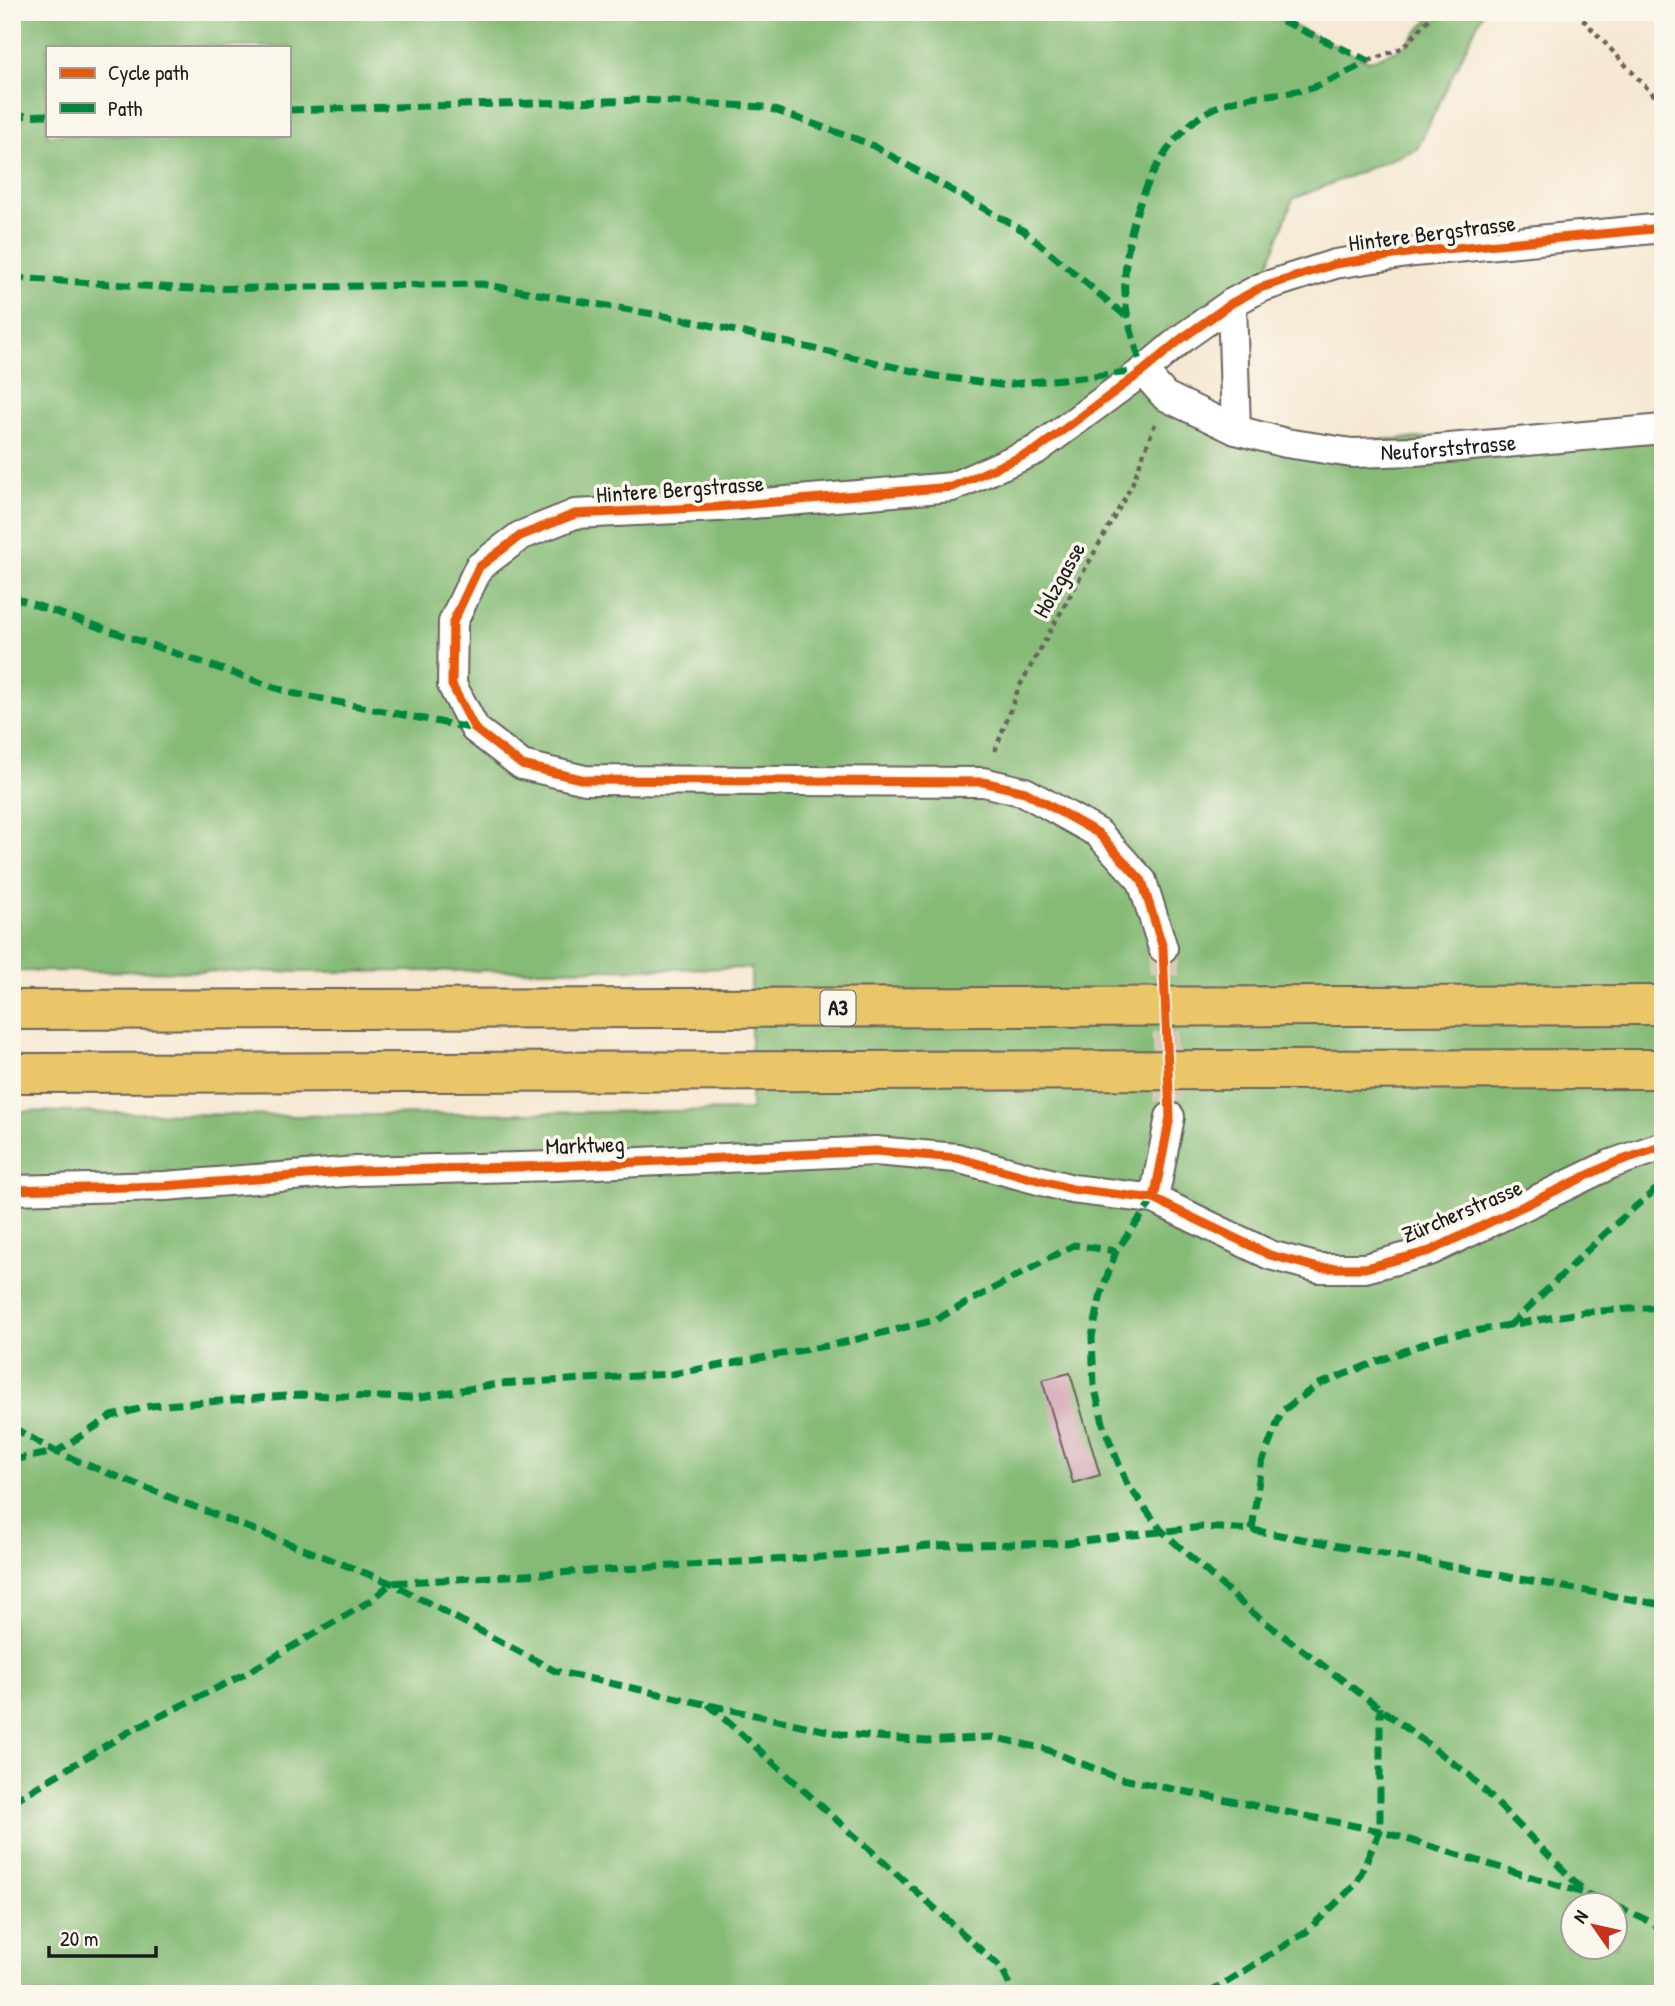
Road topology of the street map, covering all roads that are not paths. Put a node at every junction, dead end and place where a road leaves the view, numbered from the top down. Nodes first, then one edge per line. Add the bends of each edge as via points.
1 (1663, 228) edge
2 (1232, 303) junction
3 (1143, 372) junction
4 (1663, 429) edge
5 (1236, 430) junction
6 (1163, 947) tunnel mouth
7 (1663, 1004) edge
8 (12, 1010) edge
9 (1663, 1069) edge
10 (12, 1073) edge
11 (1170, 1117) tunnel mouth
12 (1663, 1146) edge
13 (12, 1191) edge
14 (1154, 1199) junction

1 - 2 street, Hintere Bergstrasse via 1335,264 1260,288
2 - 3 street, Hintere Bergstrasse
2 - 5 street
3 - 5 street, Neuforststrasse via 1165,396
3 - 6 street, Hintere Bergstrasse via 1036,450 952,487 575,514 520,536 479,567 453,622 452,685 475,729 522,765 585,780 983,782 1025,792 1098,833 1142,881
4 - 5 street, Neuforststrasse via 1352,453
7 - 8 highway, A3
9 - 10 highway
11 - 14 street
12 - 14 street, Zürcherstrasse via 1611,1164 1430,1251 1365,1268 1319,1268 1270,1255
13 - 14 street, Marktweg via 165,1186 357,1171 875,1151 957,1158 1072,1189

